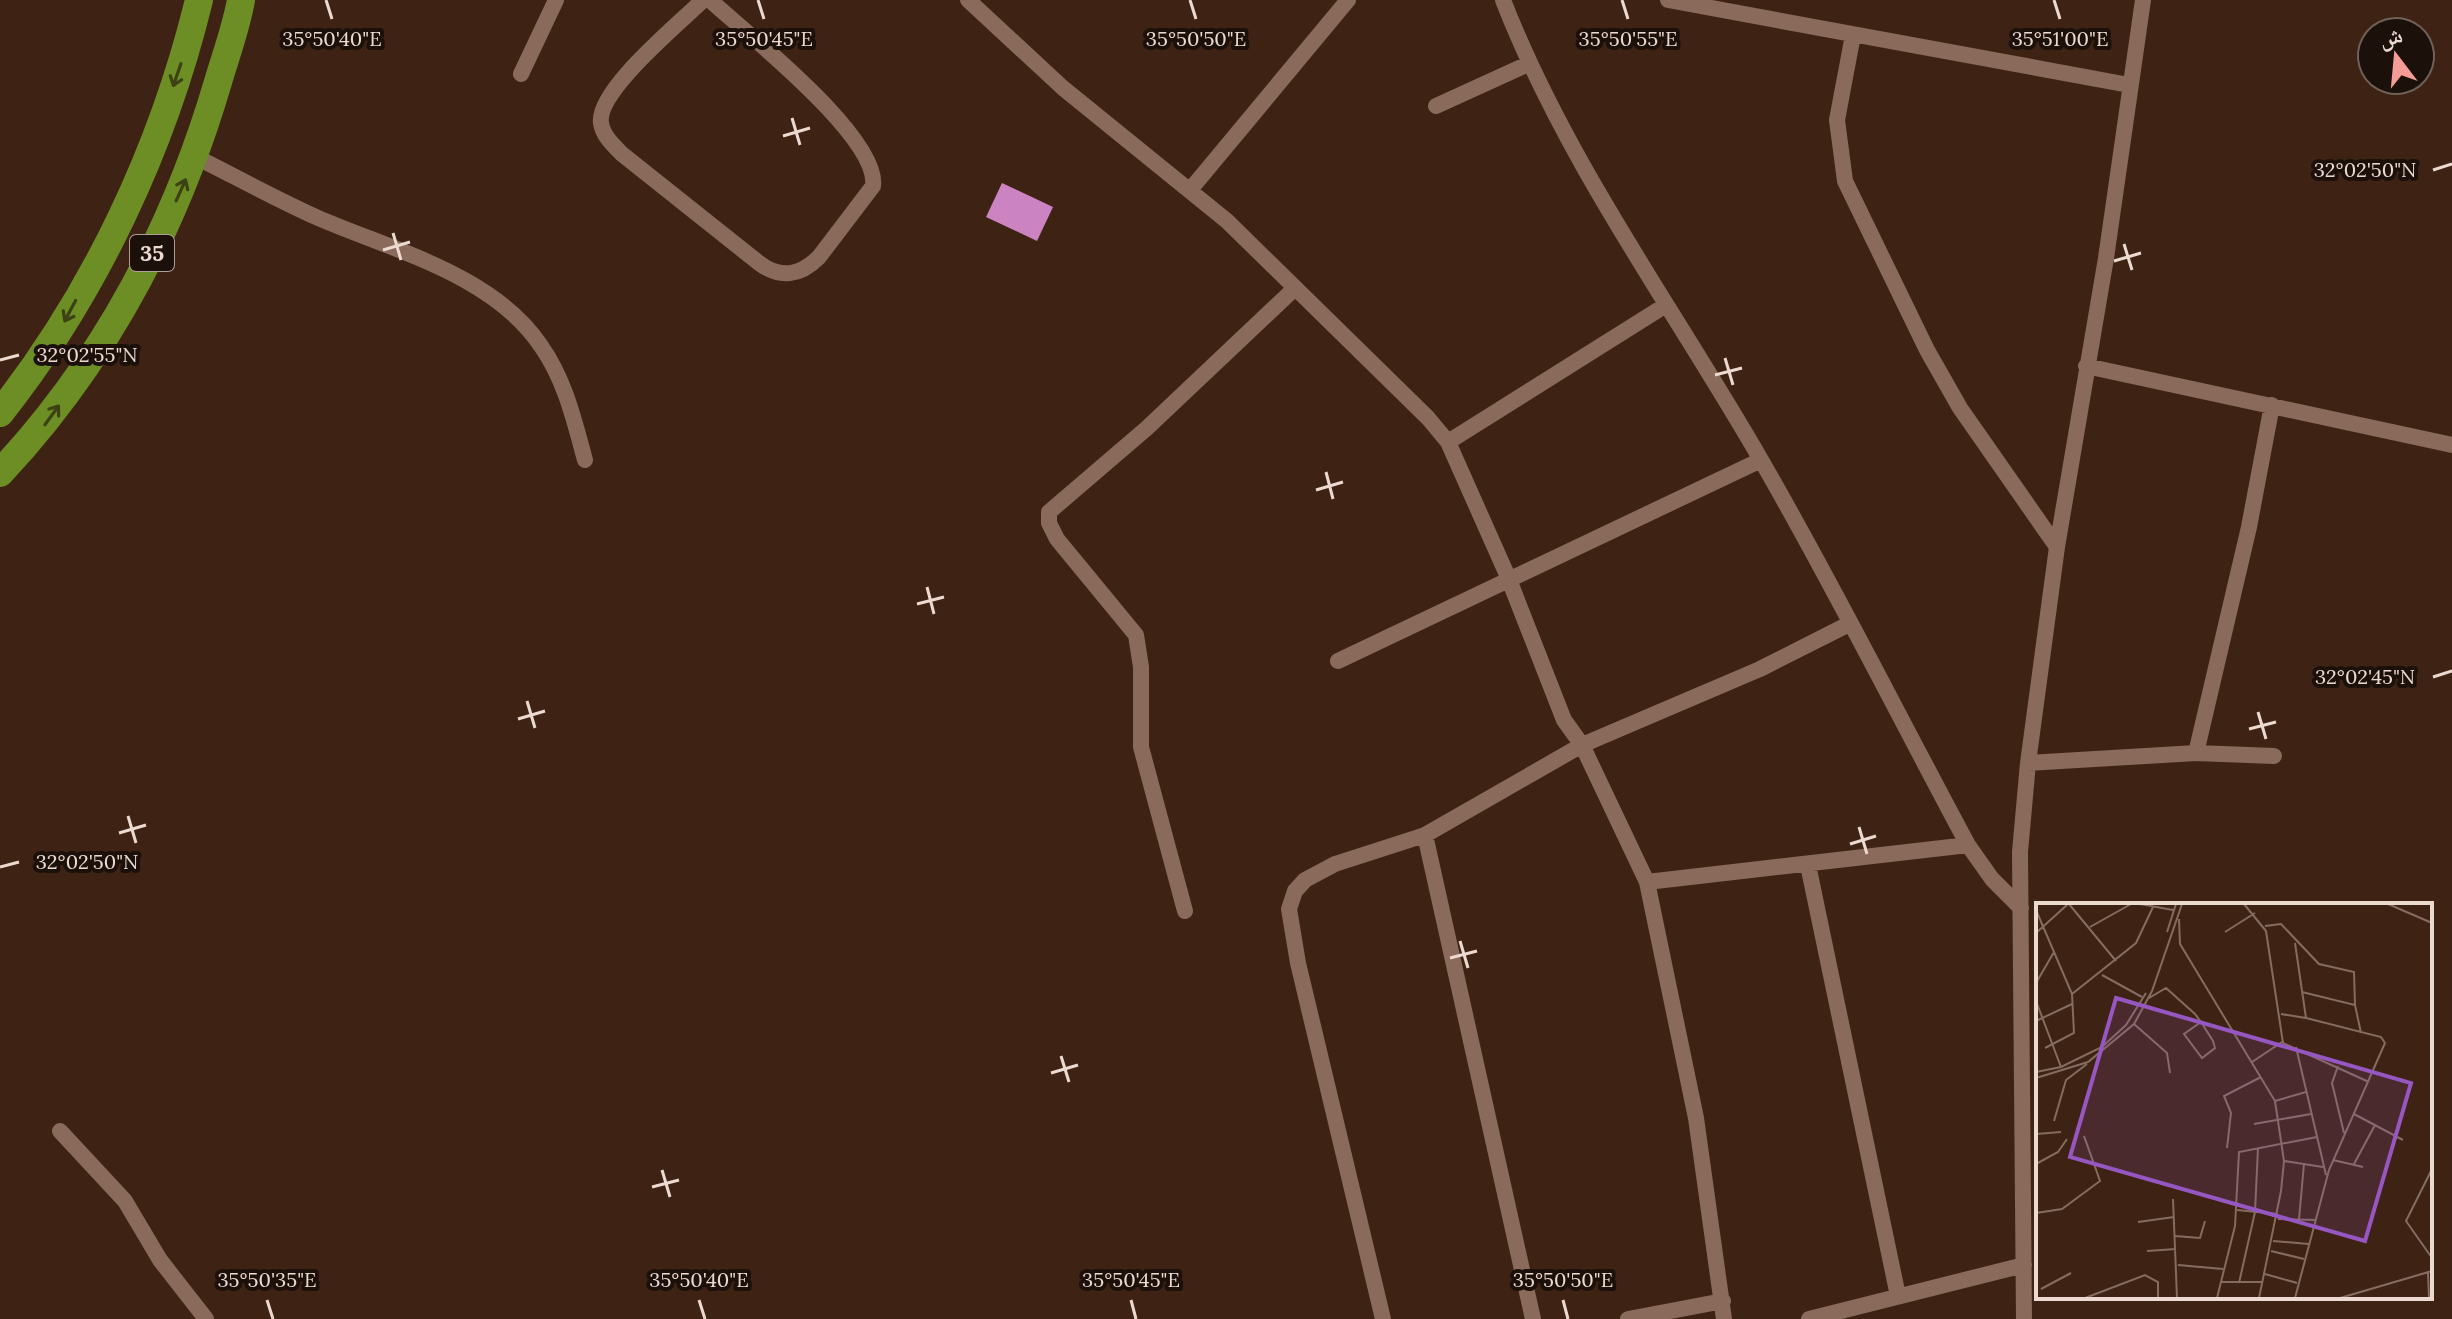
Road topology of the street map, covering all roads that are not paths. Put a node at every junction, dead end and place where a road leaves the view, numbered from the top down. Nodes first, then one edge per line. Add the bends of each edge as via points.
1 (199, 0) edge
2 (241, 0) edge
3 (556, 0) edge
4 (703, 0) edge
5 (710, 0) edge
6 (968, 0) edge
7 (1348, 0) edge
8 (1503, 0) edge
9 (1668, 0) edge
10 (2143, 0) edge
11 (1853, 35) junction
12 (1528, 64) junction
13 (521, 74) dead end
14 (2129, 85) junction
15 (1436, 106) dead end
16 (196, 157) junction
17 (1190, 190) junction
18 (1294, 289) junction
19 (1666, 305) junction
20 (2086, 366) junction
21 (2272, 405) junction
22 (0, 413) edge
23 (1448, 442) junction
24 (2452, 445) edge
25 (585, 460) dead end
26 (1761, 460) junction
27 (0, 473) edge
28 (2057, 547) junction
29 (1508, 577) junction
30 (1849, 624) junction
31 (1338, 661) dead end
32 (1582, 745) junction
33 (2196, 753) junction
34 (2274, 756) dead end
35 (2028, 763) junction
36 (1425, 835) junction
37 (1968, 845) junction
38 (1808, 865) junction
39 (1647, 882) junction
40 (2021, 908) junction
41 (1185, 911) dead end
42 (60, 1131) dead end
43 (2024, 1265) junction
44 (1898, 1296) junction
45 (1723, 1301) junction
46 (206, 1319) edge
47 (1383, 1319) edge
48 (1533, 1319) edge
49 (1628, 1319) edge
50 (1724, 1319) edge
51 (1809, 1319) edge
52 (2024, 1319) edge

1 -> 22 highway, 35 via 140,181 56,337
2 - 16 highway, 35
3 - 13 street
4 - 5 street via 627,74 602,110 601,123 607,139 622,154 769,271 792,274 819,257 873,186 875,174 839,118
6 - 17 street via 1063,88
7 - 17 street
8 - 12 street
9 - 11 street
10 - 14 street
11 - 14 street
11 - 28 street via 1837,120 1845,181 1960,408
12 - 15 street
12 - 19 street
14 - 20 street
16 - 25 street via 314,216 448,272 512,314 541,345 566,393
27 -> 16 highway, 35 via 45,425 103,343 143,273
17 - 18 street
18 - 23 street
18 - 41 street via 1049,512 1057,539 1136,635 1141,747
19 - 23 street
19 - 26 street
20 - 21 street
20 - 28 street
21 - 24 street
21 - 33 street
23 - 29 street
26 - 29 street
26 - 30 street
28 - 35 street
29 - 31 street
29 - 32 street via 1564,720
30 - 32 street via 1707,693
30 - 37 street
32 - 36 street
32 - 39 street
33 - 34 street
33 - 35 street
35 - 40 street
36 - 47 street via 1335,864 1305,880 1289,909
36 - 48 street
37 - 38 street
37 - 40 street
38 - 39 street
38 - 44 street
39 - 45 street via 1696,1118
40 - 43 street
42 - 46 street via 125,1201 160,1260
43 - 44 street
43 - 52 street
44 - 51 street
45 - 49 street
45 - 50 street

